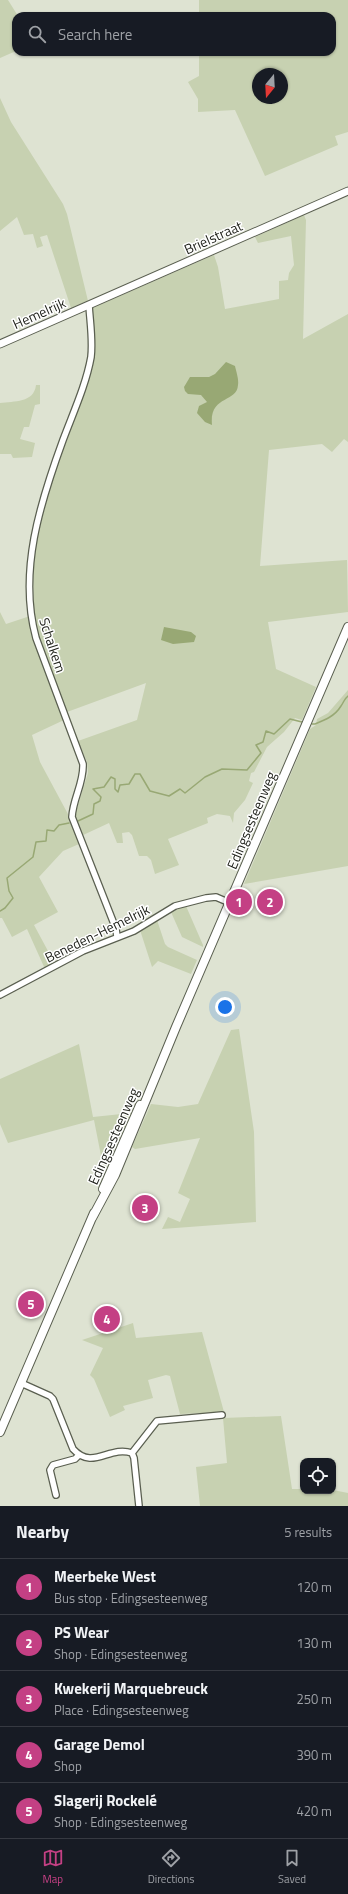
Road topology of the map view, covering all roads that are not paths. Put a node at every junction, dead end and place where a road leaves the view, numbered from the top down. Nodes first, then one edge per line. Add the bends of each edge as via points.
1 (348, 191) edge
2 (89, 305) junction
3 (0, 344) edge
4 (348, 627) edge
5 (230, 904) junction
6 (117, 938) junction
7 (0, 995) edge
8 (21, 1383) junction
9 (222, 1415) dead end
10 (0, 1432) edge
11 (132, 1453) junction
12 (79, 1455) junction
13 (56, 1495) dead end
14 (139, 1506) edge

1 - 2 street, Brielstraat
2 - 3 street, Hemelrijk
2 - 6 street, Schalkem via 91,356 45,492 32,549 29,598 36,638 83,764 82,780 72,807 72,816 116,929
4 - 5 main road, Edingsesteenweg
5 - 6 street, Beneden-Hemelrijk via 216,897 175,906 134,931
5 - 8 main road, Edingsesteenweg via 115,1175 92,1218
6 - 7 street, Beneden-Hemelrijk
8 - 10 main road, Edingsesteenweg
8 - 12 street via 53,1399 73,1449
9 - 11 street via 157,1421
11 - 12 street via 122,1450 87,1459
11 - 14 street
12 - 13 street via 75,1460 53,1465 50,1470

